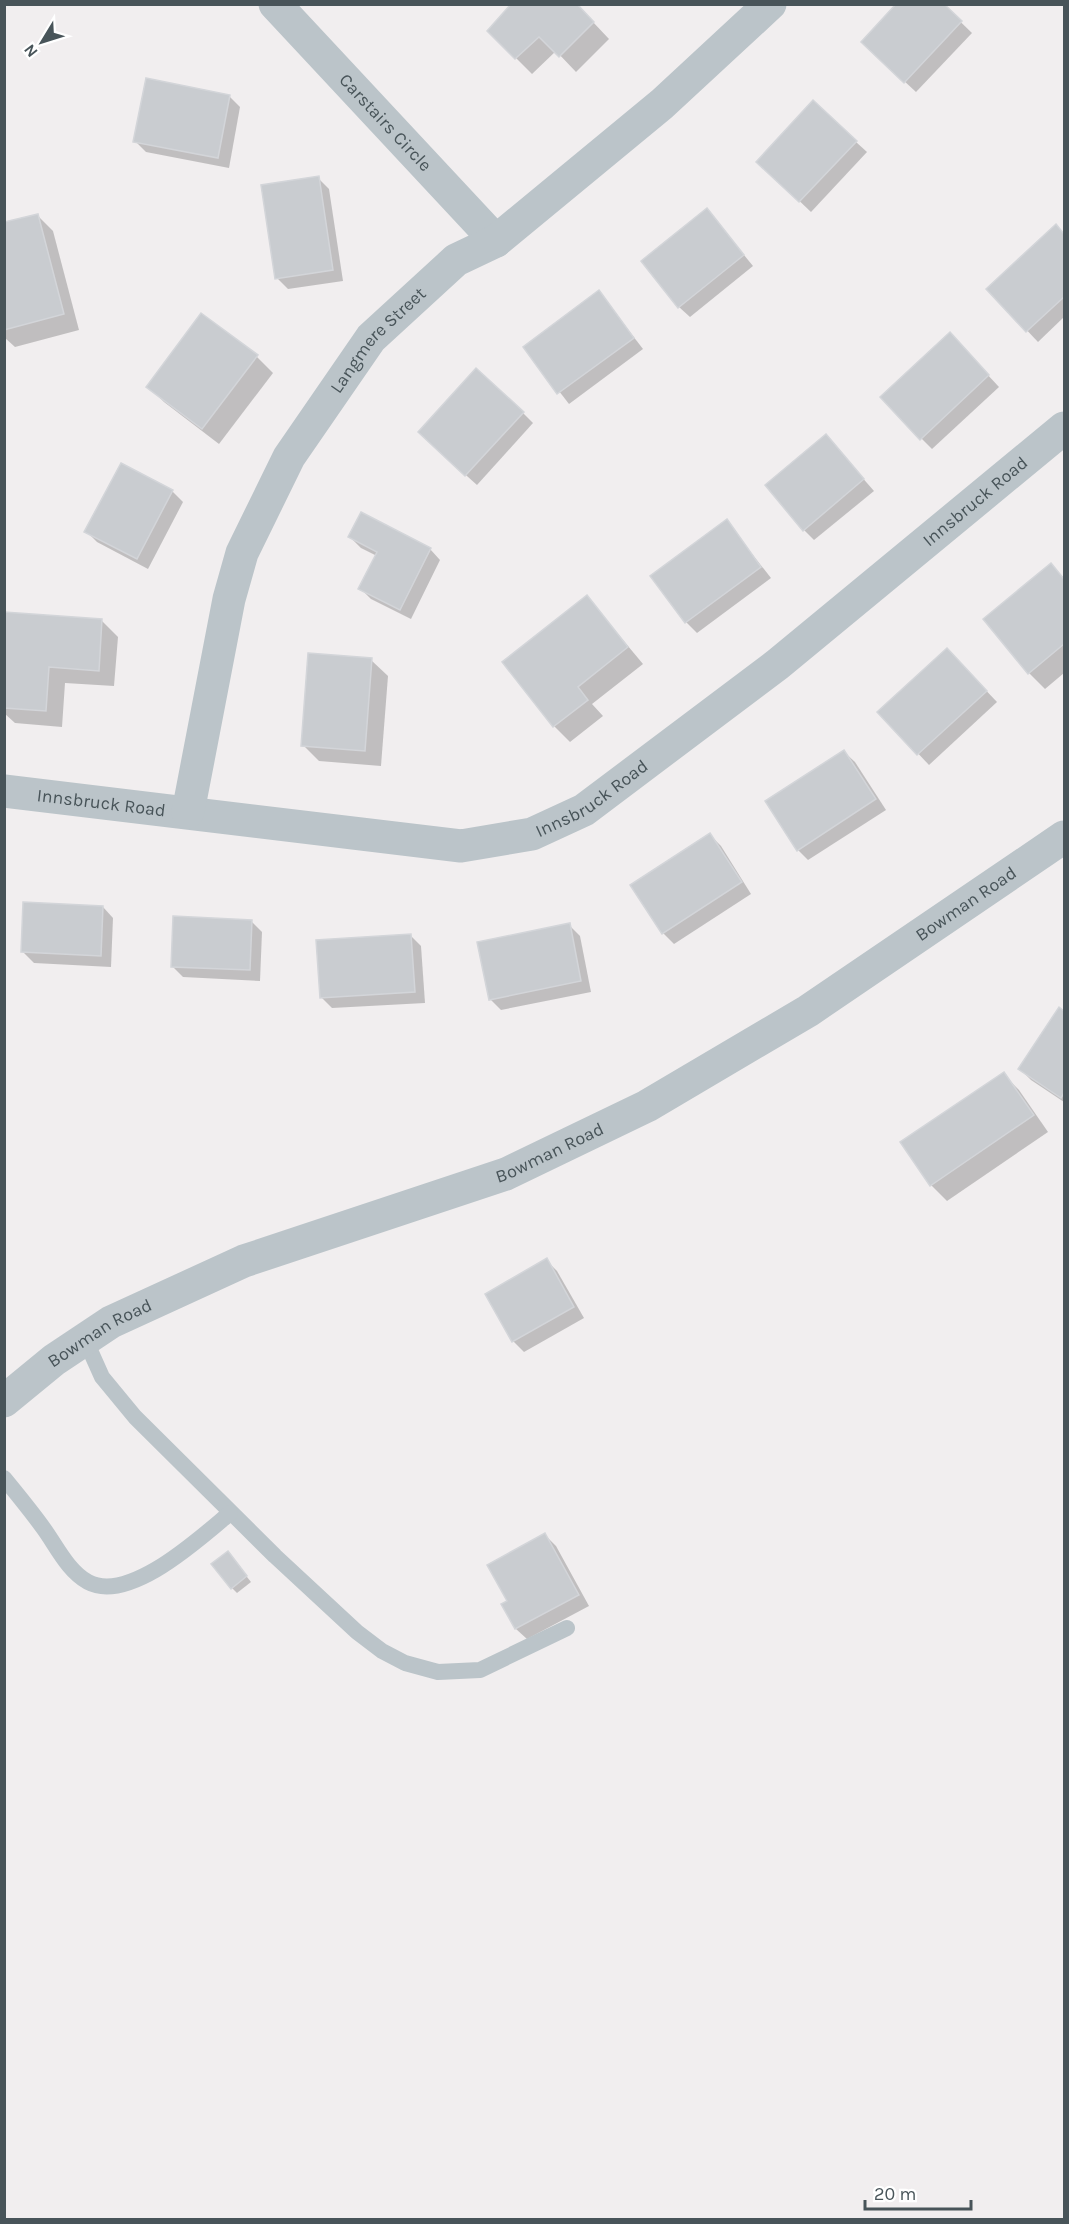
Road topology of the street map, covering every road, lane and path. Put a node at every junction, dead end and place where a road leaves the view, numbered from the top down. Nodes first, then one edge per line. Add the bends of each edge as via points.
1 (275, 4) edge
2 (770, 4) edge
3 (496, 241) junction
4 (1065, 428) edge
5 (4, 791) edge
6 (188, 812) junction
7 (1065, 837) edge
8 (85, 1339) junction
9 (4, 1401) edge
10 (4, 1478) edge
11 (230, 1513) junction
12 (567, 1628) dead end

1 - 3 street, Carstairs Circle
2 - 3 street, Langmere Street via 662,104
3 - 6 street, Langmere Street via 456,260 371,338 289,457 239,564
4 - 6 street, Innsbruck Road via 778,664 584,810 532,834 461,846
5 - 6 street, Innsbruck Road
7 - 8 street, Bowman Road via 808,1011 647,1106 506,1174 244,1261 111,1322
8 - 9 street, Bowman Road
8 - 11 lane via 102,1377 119,1400
10 - 11 lane via 69,1566 99,1586 111,1587 167,1564
11 - 12 lane via 357,1632 405,1663 438,1672 480,1670

